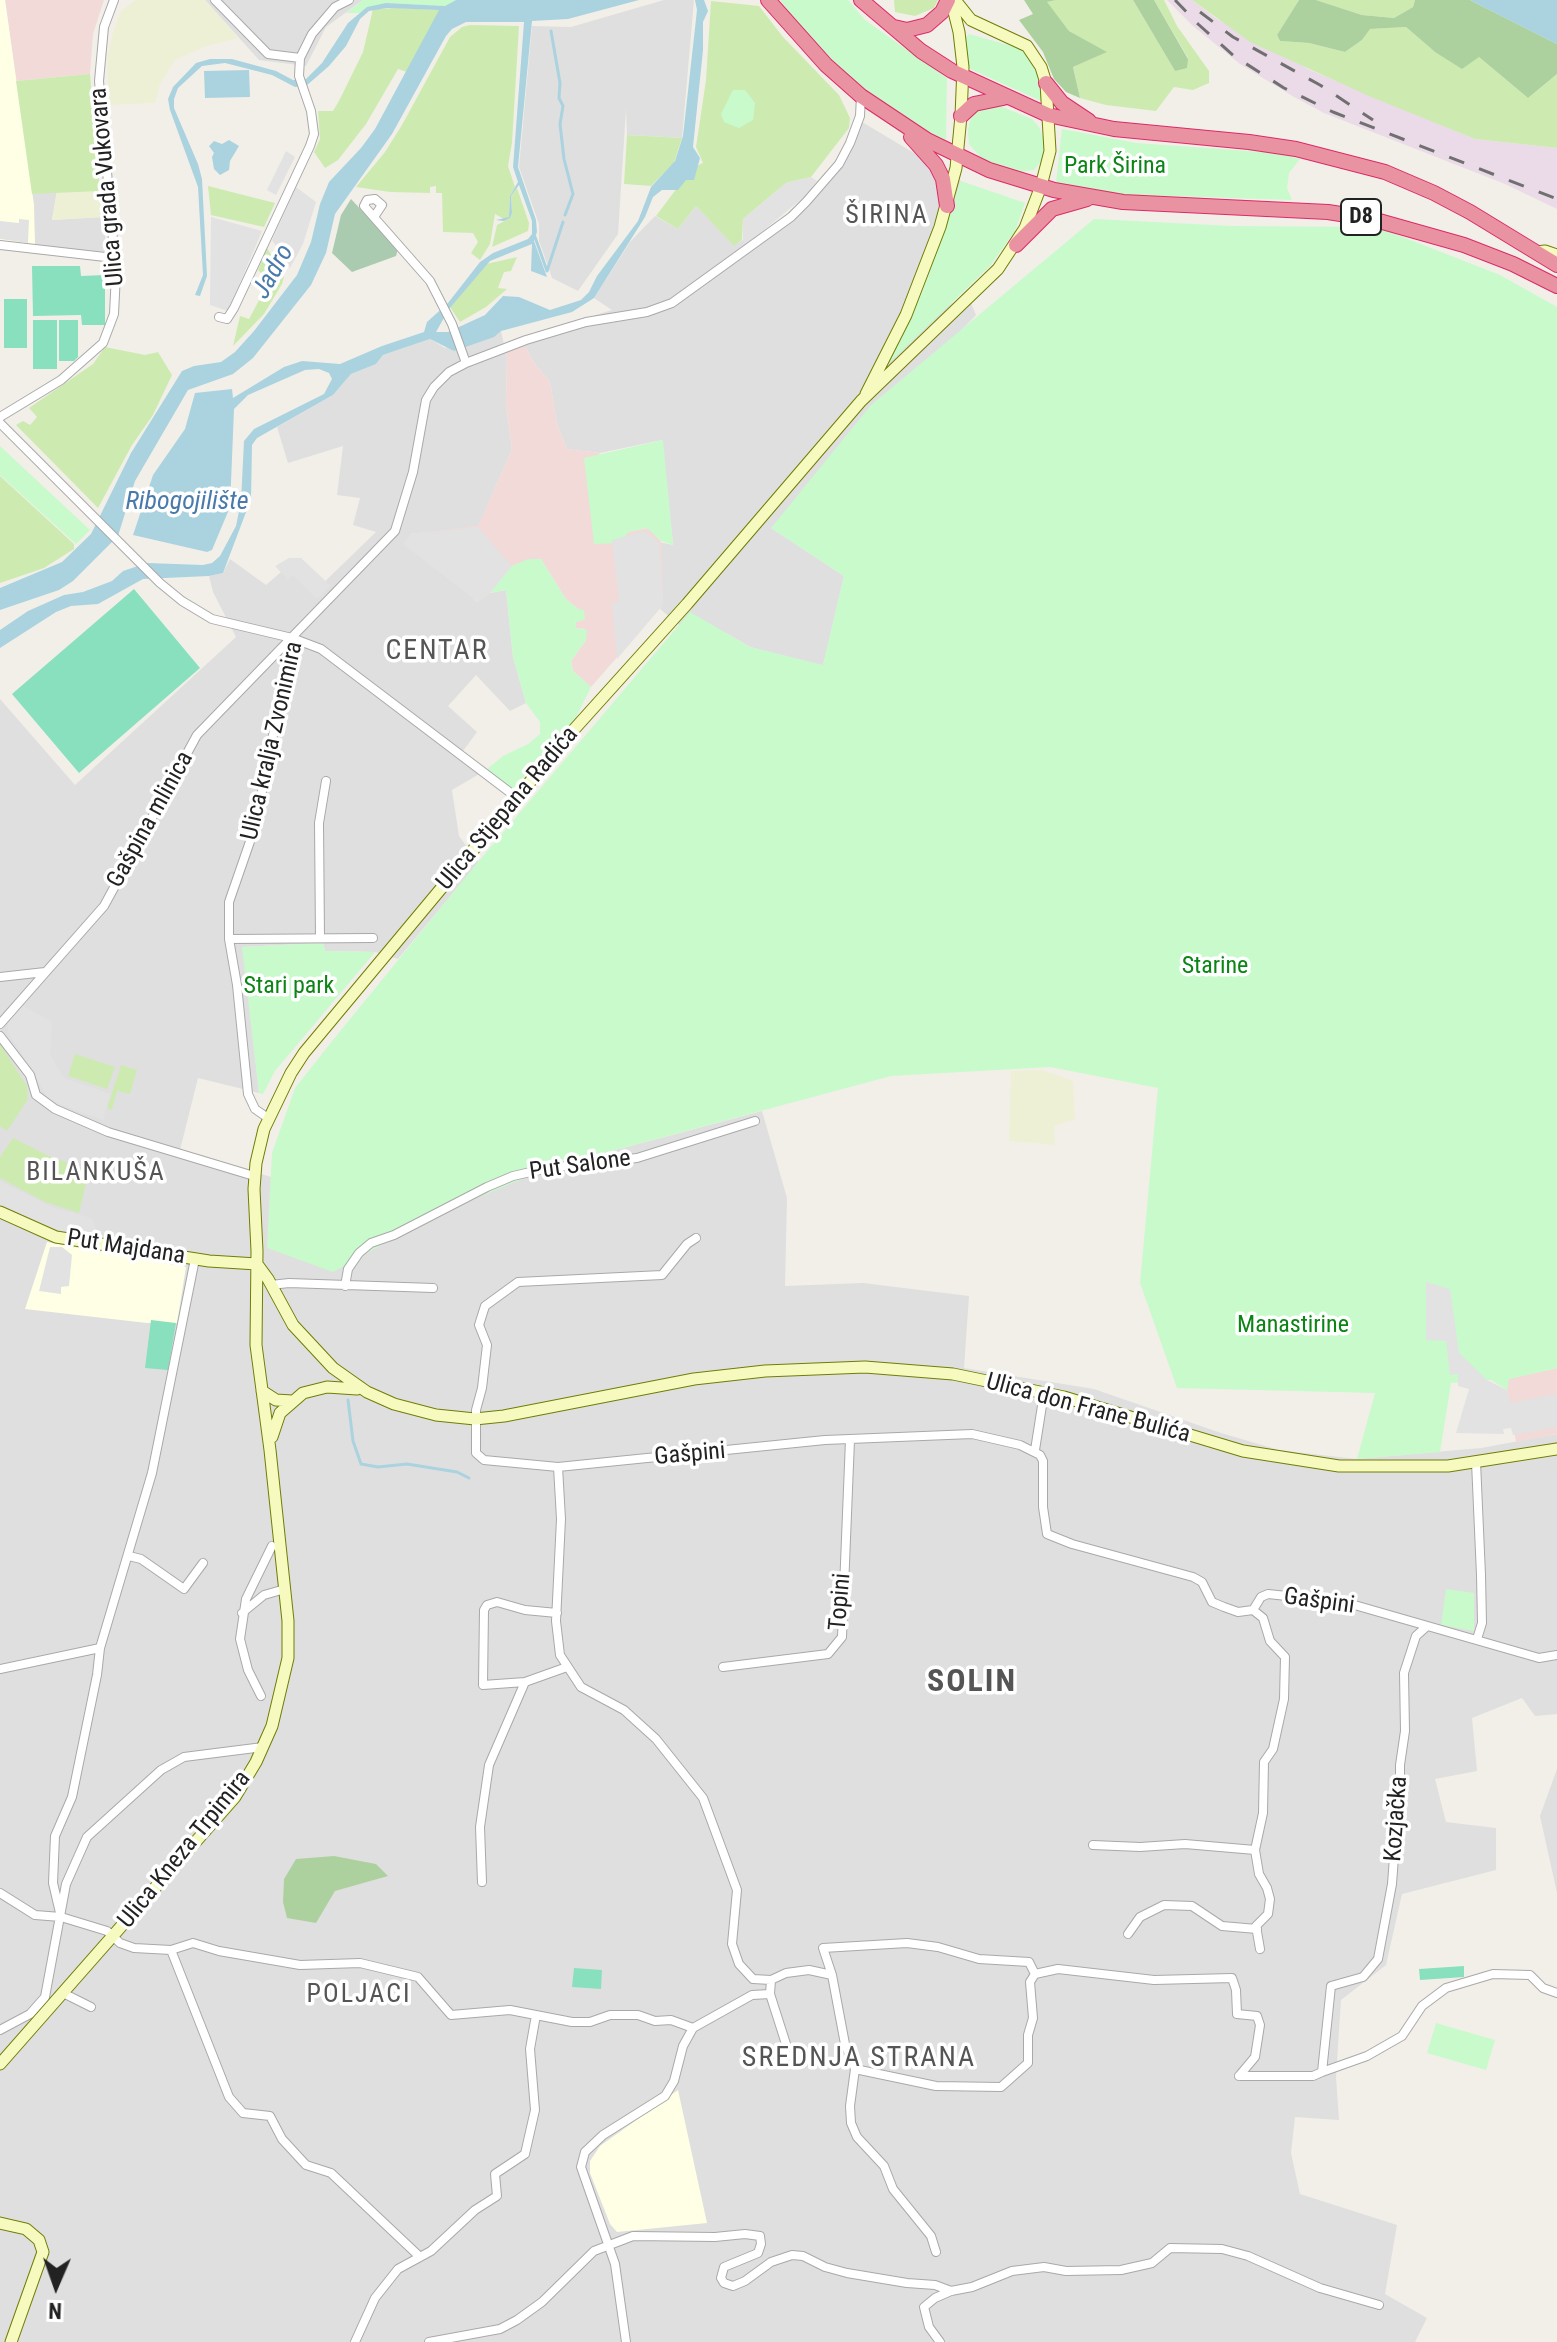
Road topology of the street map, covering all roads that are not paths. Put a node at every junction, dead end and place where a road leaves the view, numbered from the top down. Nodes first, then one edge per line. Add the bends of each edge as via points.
1 (114, 0) edge
2 (215, 0) edge
3 (349, 0) edge
4 (768, 0) edge
5 (861, 0) edge
6 (951, 0) edge
7 (890, 26) junction
8 (300, 58) junction
9 (962, 76) junction
10 (1046, 83) junction
11 (861, 96) junction
12 (1007, 98) junction
13 (1048, 115) junction
14 (961, 116) junction
15 (894, 120) junction
16 (1100, 127) junction
17 (958, 156) junction
18 (1041, 186) junction
19 (1096, 198) junction
20 (947, 206) junction
21 (374, 217) dead end
22 (0, 245) edge
23 (1016, 245) junction
24 (1536, 252) junction
25 (1557, 255) edge
26 (114, 258) junction
27 (1557, 265) edge
28 (1557, 286) edge
29 (219, 317) dead end
30 (466, 363) junction
31 (861, 401) junction
32 (0, 417) edge
33 (0, 423) edge
34 (292, 638) junction
35 (326, 781) dead end
36 (516, 797) junction
37 (320, 938) junction
38 (373, 938) dead end
39 (229, 939) junction
40 (45, 972) junction
41 (0, 977) edge
42 (0, 1024) edge
43 (0, 1036) edge
44 (268, 1118) junction
45 (755, 1121) dead end
46 (254, 1176) junction
47 (0, 1212) edge
48 (696, 1238) dead end
49 (195, 1259) junction
50 (257, 1264) junction
51 (271, 1285) junction
52 (345, 1286) junction
53 (433, 1288) dead end
54 (262, 1391) junction
55 (364, 1391) junction
56 (1044, 1393) junction
57 (292, 1401) junction
58 (475, 1419) junction
59 (850, 1440) junction
60 (1557, 1449) edge
61 (270, 1450) junction
62 (1035, 1450) junction
63 (1476, 1462) junction
64 (558, 1467) junction
65 (272, 1546) dead end
66 (129, 1556) junction
67 (203, 1563) dead end
68 (285, 1589) junction
69 (1253, 1610) junction
70 (242, 1613) junction
71 (557, 1613) junction
72 (1426, 1627) junction
73 (1477, 1639) junction
74 (100, 1648) junction
75 (1557, 1655) edge
76 (567, 1667) junction
77 (723, 1667) dead end
78 (0, 1669) edge
79 (525, 1682) junction
80 (261, 1696) dead end
81 (263, 1747) junction
82 (1093, 1845) dead end
83 (1255, 1850) junction
84 (482, 1882) dead end
85 (0, 1893) edge
86 (61, 1917) junction
87 (1257, 1929) junction
88 (1128, 1934) dead end
89 (113, 1937) junction
90 (1260, 1949) dead end
91 (171, 1950) junction
92 (1035, 1974) junction
93 (832, 1975) junction
94 (771, 1980) junction
95 (63, 1993) junction
96 (1557, 1993) edge
97 (770, 1994) junction
98 (91, 2007) dead end
99 (536, 2015) junction
100 (693, 2028) junction
101 (0, 2030) edge
102 (786, 2044) dead end
103 (0, 2064) edge
104 (855, 2069) junction
105 (1322, 2072) junction
106 (0, 2223) edge
107 (609, 2244) junction
108 (936, 2252) dead end
109 (420, 2257) junction
110 (951, 2291) junction
111 (1379, 2305) dead end
112 (457, 2340) edge
113 (11, 2342) edge
114 (355, 2342) edge
115 (429, 2342) edge
116 (626, 2342) edge
117 (940, 2342) edge

1 - 26 street, Ulica grada Vukovara via 104,27 99,81
2 - 8 street via 268,54
3 - 8 street via 335,7 312,34
4 - 11 highway, D8
5 - 7 highway, D8
6 - 7 highway via 927,25 907,30
6 - 9 main road
6 - 10 main road via 971,20 1027,46
7 - 9 highway, D8
8 - 29 street via 299,76 314,134 234,308 227,319
9 - 12 highway, D8
9 - 14 main road
10 - 13 main road
10 - 16 highway via 1062,103
11 - 15 highway, D8
11 - 30 street via 857,131 839,164 806,202 672,303 586,322
12 - 13 highway, D8
12 - 14 highway via 974,104
13 - 16 highway, D8
13 - 18 main road via 1050,151
14 - 17 main road
15 - 17 highway, D8
15 - 20 highway via 936,165
16 - 24 highway, D8 via 1296,149 1385,172 1434,193
17 - 18 highway, D8
17 - 20 main road
18 - 19 highway, D8
18 - 23 main road
19 - 23 highway via 1052,209
19 - 28 highway, D8 via 1372,219 1464,245
20 - 31 main road via 902,324
21 - 30 street via 430,281
22 - 26 street
23 - 31 main road via 986,283
24 - 25 main road
24 - 27 highway, D8
26 - 32 street, Ulica grada Vukovara via 117,295 103,343 61,380
30 - 34 street, Ulica kralja Zvonimira via 449,372 426,400 395,531
31 - 36 main road, Ulica Stjepana Radića
33 - 34 street via 189,606 212,619
34 - 36 street via 321,649
34 - 39 street, Ulica kralja Zvonimira via 255,827 231,891
34 - 40 street, Gašpina mlinica via 197,735 104,906
35 - 37 street via 319,823
36 - 44 main road, Ulica Stjepana Radića via 304,1053
37 - 38 street
37 - 39 street
39 - 44 street, Ulica kralja Zvonimira via 248,1094 255,1109
40 - 41 street
40 - 42 street, Gašpina mlinica
43 - 46 street via 30,1075 36,1095 55,1109 128,1139
44 - 46 main road, Ulica Stjepana Radića
45 - 52 street, Put Salone via 637,1158 513,1176 371,1243 348,1269
46 - 50 main road, Ulica Stjepana Radića
47 - 49 main road, Put Majdana via 56,1237
48 - 58 street via 662,1275 518,1282 485,1306 479,1325 487,1345
49 - 50 main road, Put Majdana
49 - 66 street via 152,1473
50 - 51 main road, Ulica don Frane Bulića
50 - 54 main road, Ulica Kneza Trpimira via 256,1345
51 - 52 street
51 - 55 main road, Ulica don Frane Bulića via 301,1335
52 - 53 street
54 - 57 main road via 276,1400
54 - 61 main road, Ulica Kneza Trpimira
55 - 57 main road, Ulica don Frane Bulića via 319,1388
55 - 58 main road, Ulica don Frane Bulića via 436,1415
56 - 58 main road, Ulica don Frane Bulića via 953,1374 865,1367 765,1371
56 - 62 street, Gašpini
56 - 63 main road, Ulica don Frane Bulića via 1284,1459 1369,1467
57 - 61 main road via 275,1422
58 - 64 street, Gašpini via 476,1453 484,1460
59 - 62 street, Gašpini via 961,1434
59 - 64 street, Gašpini
59 - 77 street, Topini via 842,1637 828,1654
60 - 63 main road, Ulica don Frane Bulića
61 - 68 main road, Ulica Kneza Trpimira
62 - 69 street, Gašpini via 1043,1461 1047,1534 1193,1577 1202,1582 1212,1602 1238,1612
63 - 73 street via 1482,1591
64 - 71 street
65 - 70 street
66 - 67 street via 184,1589
66 - 74 street
68 - 70 street via 264,1595
68 - 81 main road, Ulica Kneza Trpimira via 288,1658
69 - 72 street, Gašpini via 1268,1594 1344,1602
69 - 83 street via 1285,1657 1284,1699 1273,1749 1264,1762 1263,1813
70 - 80 street via 240,1639
71 - 76 street via 560,1655
71 - 79 street via 497,1602 484,1610 483,1685
72 - 73 street, Gašpini
72 - 105 street, Kozjačka via 1416,1636 1404,1673 1400,1824 1378,1959 1363,1977 1331,1986
73 - 75 street, Gašpini via 1539,1658
74 - 78 street
74 - 86 street via 72,1797 55,1836 53,1883
76 - 79 street
76 - 94 street via 581,1687 624,1710 656,1739 703,1798 737,1890 732,1944 739,1964 753,1979
79 - 84 street via 489,1765 480,1827
81 - 86 street via 184,1757 161,1770 87,1837 66,1884
81 - 89 main road, Ulica Kneza Trpimira via 235,1797
82 - 83 street
83 - 87 street via 1270,1899 1268,1914
85 - 86 street via 35,1915
86 - 89 street
86 - 101 street via 45,1997 30,2014
87 - 88 street via 1222,1926 1192,1906 1164,1905 1140,1917
87 - 90 street
89 - 91 street via 134,1948
89 - 95 main road, Ulica Kneza Trpimira
91 - 99 street via 193,1943 300,1965 360,1963 418,1977 451,2015 510,2010
91 - 109 street via 229,2097 243,2113 270,2116 306,2165 331,2173
92 - 93 street via 1029,1962 979,1959 907,1943 823,1948
92 - 104 street via 1030,1982 1028,2063 1001,2087 936,2086
92 - 105 street via 1058,1969 1154,1980 1232,1978 1237,2014 1257,2016 1260,2025 1255,2057 1239,2076
93 - 94 street via 809,1970
93 - 104 street
94 - 97 street
95 - 98 street
95 - 103 main road, Ulica Kneza Trpimira
96 - 105 street via 1530,1975 1493,1974 1446,1988 1422,2006 1402,2036
97 - 100 street via 752,1995
97 - 102 street
99 - 100 street via 572,2022 638,2015
99 - 109 street via 530,2049 535,2110 525,2154 495,2174 497,2196
100 - 107 street via 665,2096 585,2152 585,2183
104 - 108 street via 850,2106 857,2137 884,2166 893,2189 931,2236
106 - 113 main road via 26,2229 43,2252
107 - 110 street via 633,2236 760,2236 758,2253 724,2267 724,2283 733,2286 792,2255 847,2273
107 - 112 street via 594,2251 517,2320
107 - 116 street
109 - 114 street via 398,2269 375,2298
110 - 111 street via 1012,2271 1044,2267 1121,2270 1152,2263 1170,2248 1198,2247 1248,2256 1320,2288
110 - 117 street via 924,2307
112 - 115 street

